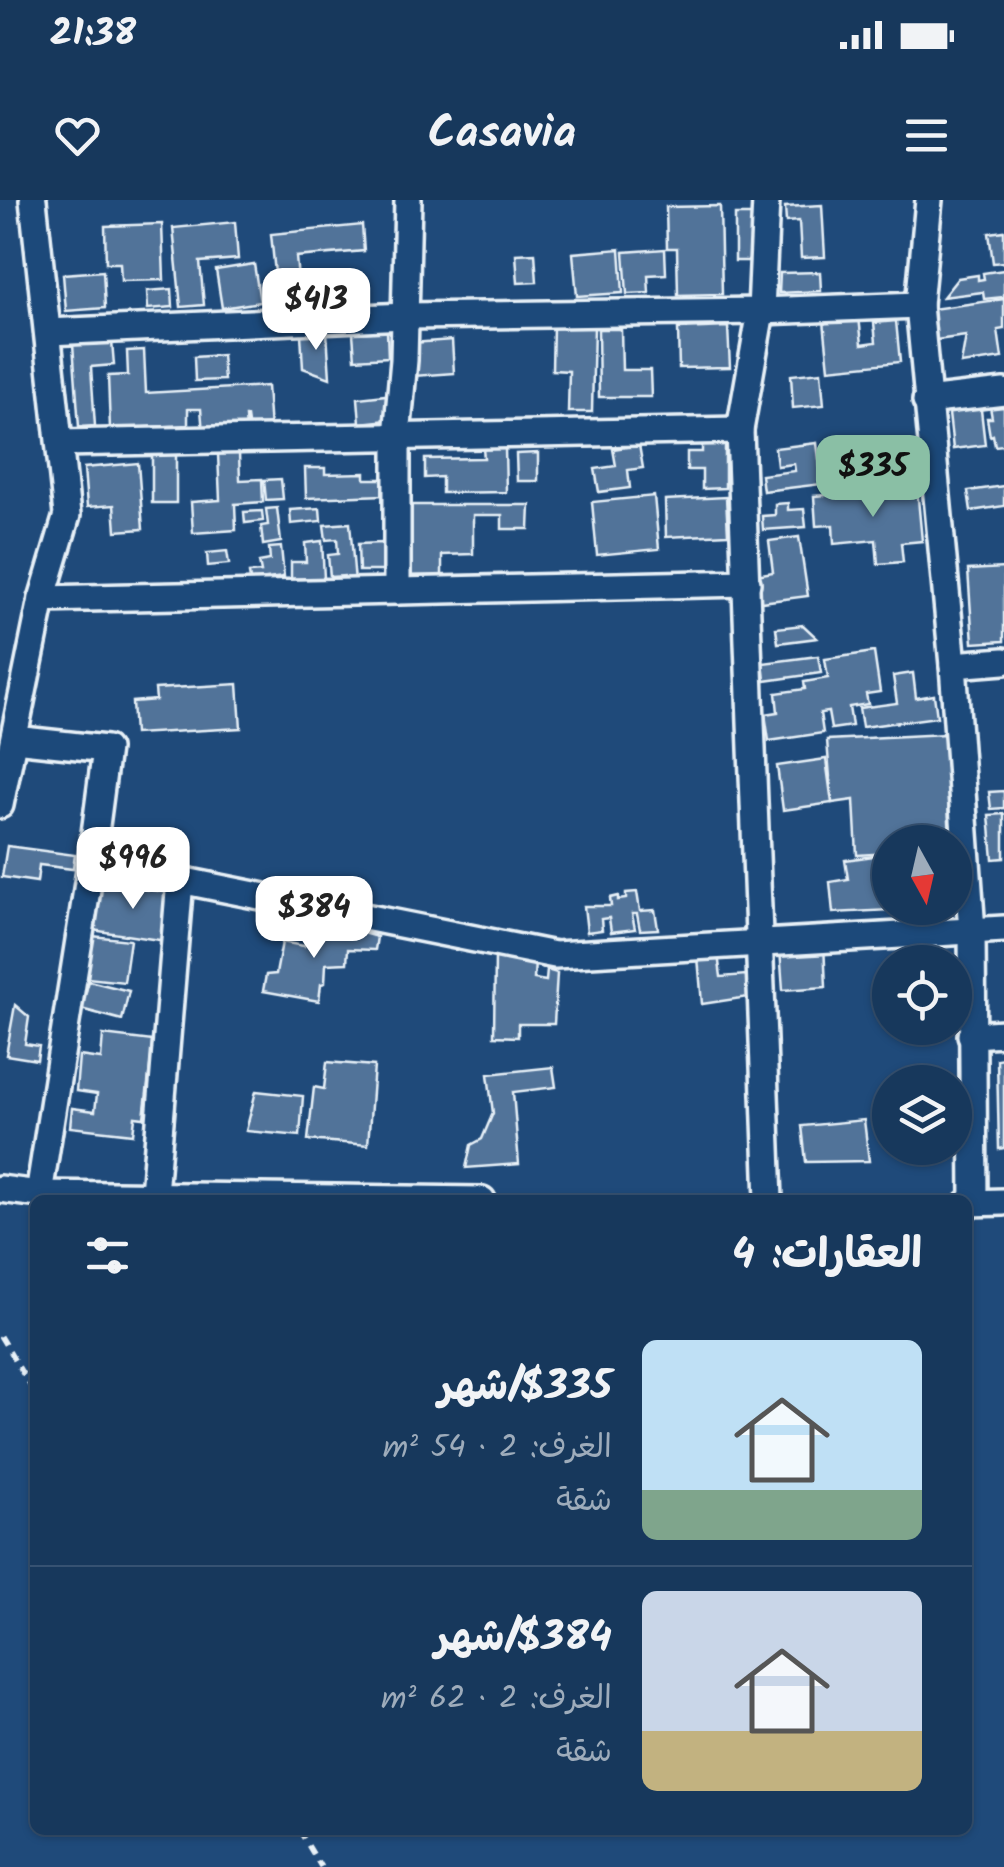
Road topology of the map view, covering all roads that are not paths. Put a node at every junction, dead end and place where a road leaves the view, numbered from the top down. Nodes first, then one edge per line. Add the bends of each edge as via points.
1 (33, 200) edge
2 (408, 200) edge
3 (766, 200) edge
4 (929, 200) edge
5 (919, 304) junction
6 (761, 311) junction
7 (406, 316) junction
8 (48, 332) junction
9 (1004, 392) edge
10 (926, 401) junction
11 (740, 430) junction
12 (397, 436) junction
13 (60, 443) junction
14 (747, 583) junction
15 (397, 590) junction
16 (42, 599) junction
17 (1004, 661) edge
18 (953, 665) junction
19 (14, 739) junction
20 (0, 805) edge
21 (90, 864) junction
22 (180, 880) junction
23 (1004, 930) edge
24 (972, 931) junction
25 (760, 943) junction
26 (972, 945) edge
27 (1004, 1033) edge
28 (972, 1035) edge
29 (971, 1045) edge
30 (0, 1189) edge
31 (39, 1194) junction
32 (154, 1194) junction
33 (209, 1195) edge
34 (769, 1195) edge
35 (971, 1195) edge
36 (1004, 1202) edge
37 (972, 1203) edge

1 - 8 street
2 - 7 street
3 - 6 street
4 - 5 street
5 - 6 street
5 - 10 street
6 - 7 street
6 - 11 street
7 - 8 street
7 - 12 street
8 - 13 street
9 - 10 street
10 - 18 street
11 - 12 street
11 - 14 street
12 - 13 street
12 - 15 street
13 - 16 street via 68,515
14 - 15 street
14 - 25 street
15 - 16 street
16 - 19 street
17 - 18 street
18 - 24 street
19 - 20 street
19 - 21 street via 106,748
21 - 22 street
21 - 31 street
22 - 25 street via 554,955
22 - 32 street
23 - 24 street
24 - 25 street
24 - 26 street
25 - 34 street
27 - 28 street
29 - 35 street
30 - 31 street
31 - 32 street
32 - 33 street
36 - 37 street

